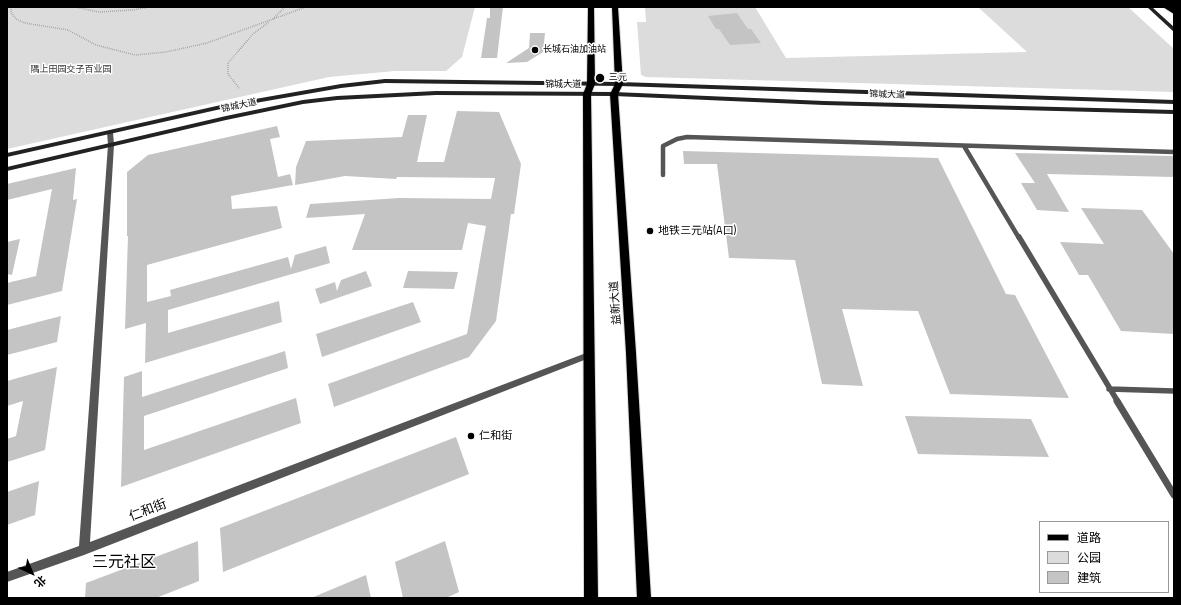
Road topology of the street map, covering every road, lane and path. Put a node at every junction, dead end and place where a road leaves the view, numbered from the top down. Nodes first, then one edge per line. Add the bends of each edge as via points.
1 (11, 7) edge
2 (75, 7) edge
3 (149, 7) edge
4 (285, 7) edge
5 (306, 7) edge
6 (591, 7) edge
7 (614, 7) edge
8 (1149, 7) edge
9 (1168, 7) edge
10 (1174, 12) edge
11 (272, 19) junction
12 (1174, 30) edge
13 (239, 88) dead end
14 (589, 89) junction
15 (616, 89) junction
16 (1174, 102) edge
17 (1174, 112) edge
18 (110, 132) junction
19 (111, 145) junction
20 (964, 146) junction
21 (1174, 152) edge
22 (7, 155) edge
23 (7, 169) edge
24 (663, 175) dead end
25 (589, 355) junction
26 (1109, 389) junction
27 (1174, 391) edge
28 (1174, 496) edge
29 (84, 550) junction
30 (7, 577) edge
31 (591, 598) edge
32 (644, 598) edge

1 - 11 path via 16,19 25,23 68,30 96,46 135,55 189,48
2 - 3 path via 99,12
4 - 11 path
5 - 11 path
6 - 14 main road
7 - 15 main road, 益新大道
8 - 12 main road
9 - 10 highway
11 - 13 path via 253,34 228,63 228,74
14 - 15 main road, 锦城大道
14 - 15 main road
14 - 18 main road, 锦城大道 via 378,82 221,107
14 - 19 main road, 锦城大道 via 336,98 226,118
14 - 25 main road
15 - 16 main road
15 - 17 main road, 锦城大道 via 824,103
15 - 32 main road, 益新大道
18 - 19 street
18 - 22 main road, 锦城大道
19 - 23 main road, 锦城大道
19 - 29 street
20 - 21 lane
20 - 24 lane via 686,137 663,146
20 - 26 lane
25 - 29 street, 仁和街
25 - 31 main road
26 - 27 lane
26 - 28 lane
29 - 30 street, 仁和街

